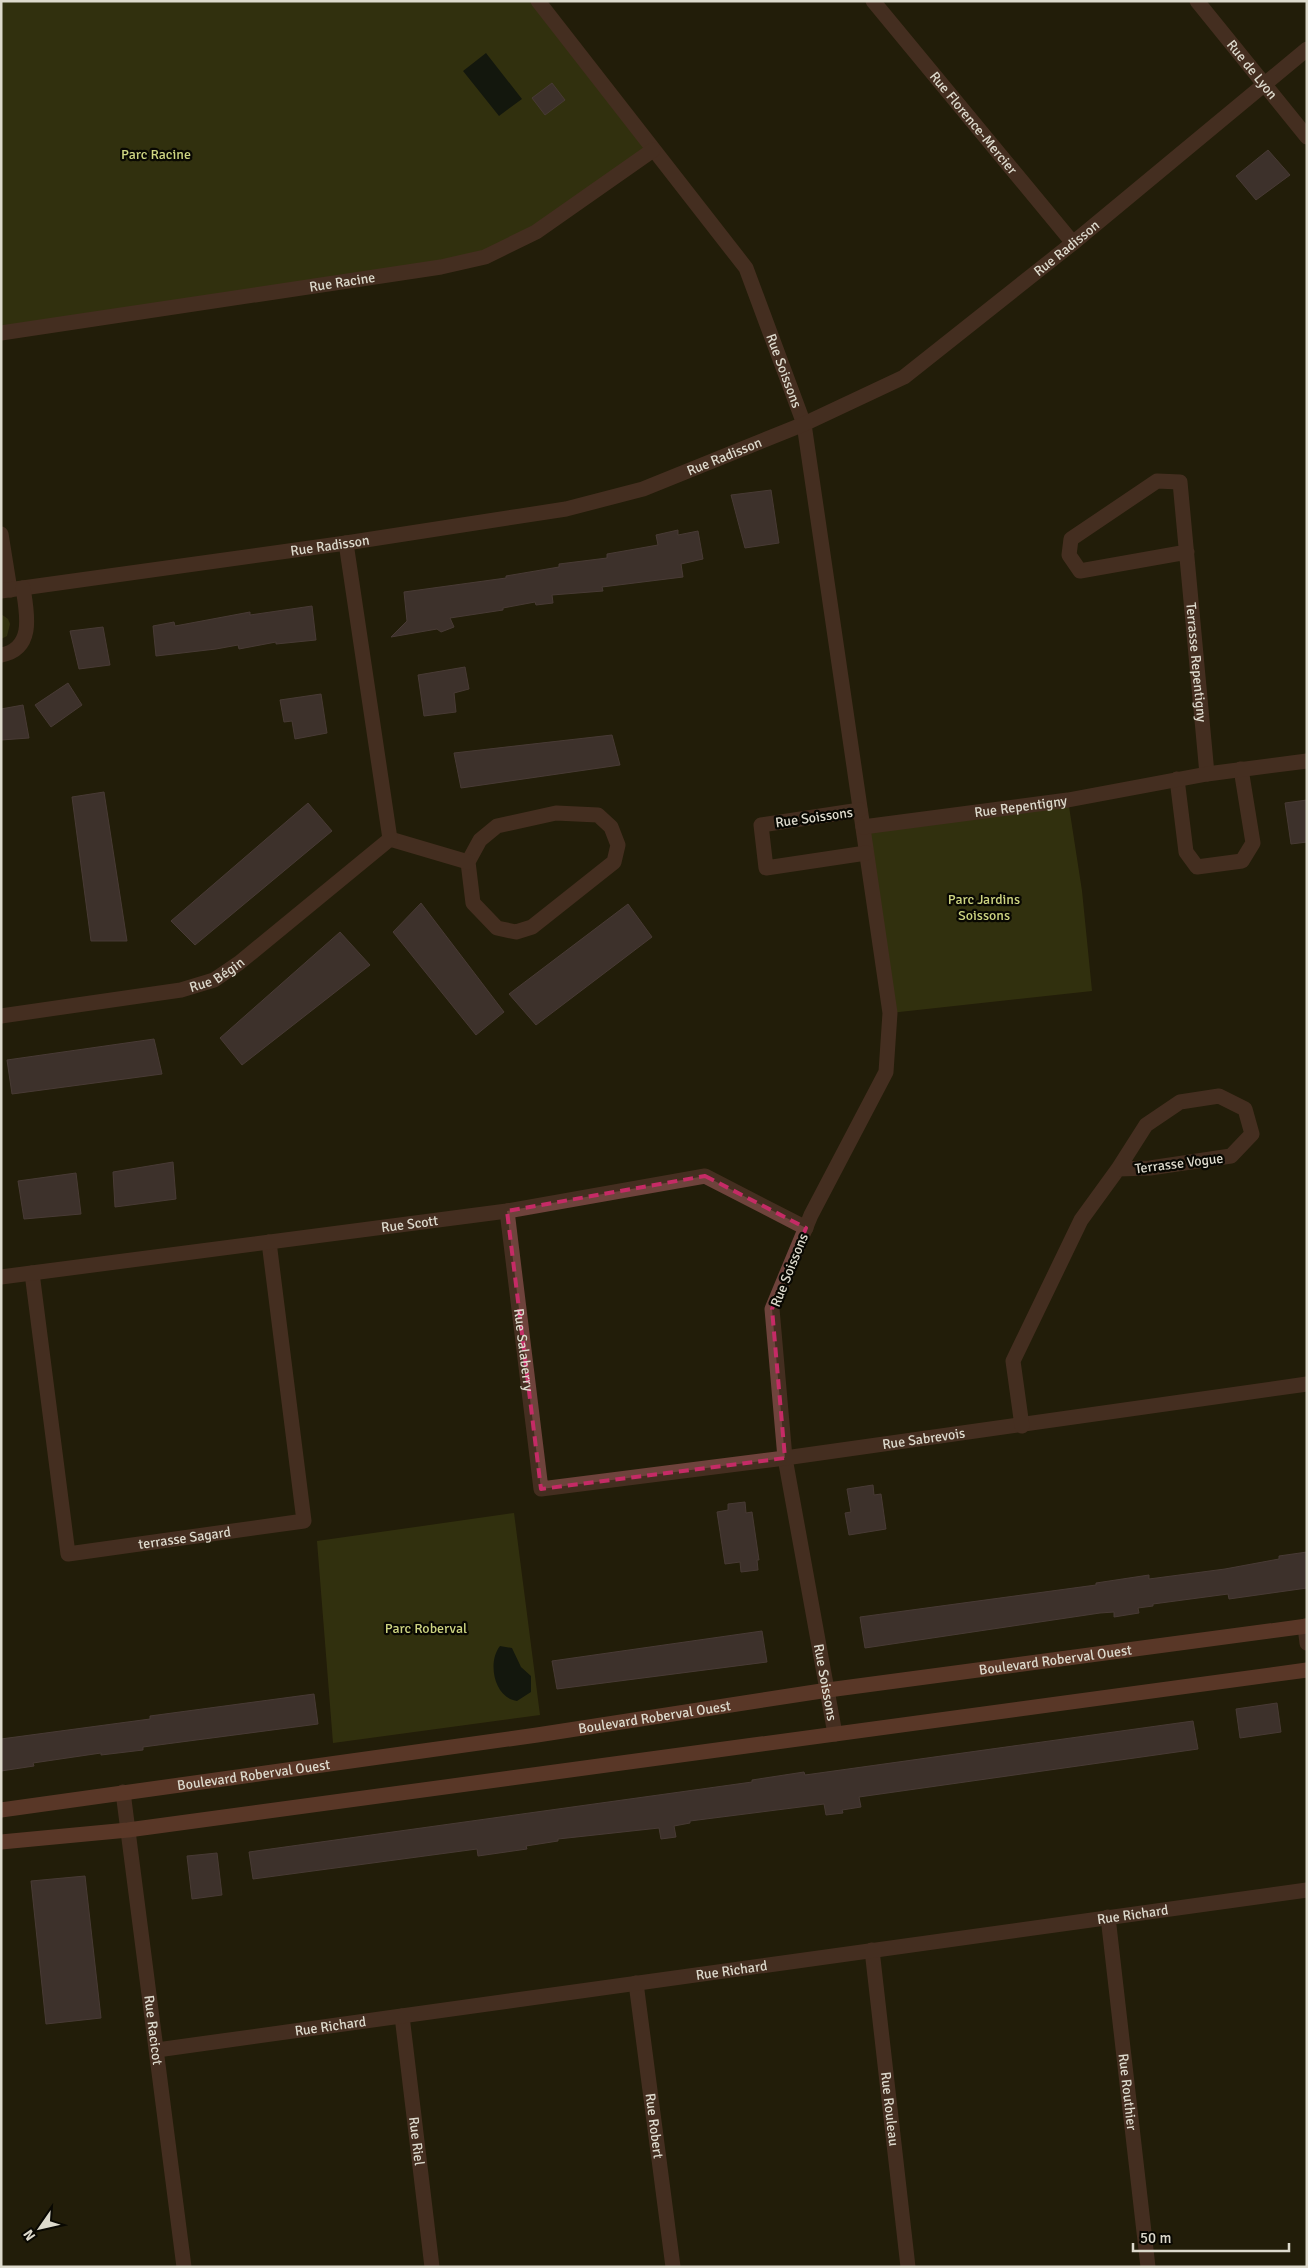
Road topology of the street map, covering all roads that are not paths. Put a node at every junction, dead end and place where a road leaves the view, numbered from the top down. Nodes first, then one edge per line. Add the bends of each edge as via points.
1 (538, 1) edge
2 (873, 1) edge
3 (1197, 1) edge
4 (1307, 49) edge
5 (1264, 84) junction
6 (1307, 137) edge
7 (652, 150) junction
8 (1073, 243) junction
9 (1, 333) edge
10 (804, 424) junction
11 (1, 534) edge
12 (346, 543) junction
13 (1187, 552) junction
14 (11, 590) edge
15 (1, 655) edge
16 (1307, 760) edge
17 (1241, 770) junction
18 (1207, 774) junction
19 (1177, 779) junction
20 (860, 810) junction
21 (863, 827) junction
22 (390, 839) junction
23 (866, 853) junction
24 (468, 862) junction
25 (1, 1016) edge
26 (1118, 1170) junction
27 (507, 1211) junction
28 (806, 1228) junction
29 (269, 1242) junction
30 (32, 1272) junction
31 (1, 1277) edge
32 (1307, 1384) edge
33 (1022, 1426) junction
34 (785, 1458) junction
35 (541, 1488) joint
36 (1306, 1626) edge
37 (1307, 1643) edge
38 (1307, 1670) edge
39 (828, 1690) junction
40 (835, 1734) junction
41 (123, 1792) junction
42 (1, 1810) edge
43 (128, 1830) junction
44 (1, 1842) edge
45 (1307, 1890) edge
46 (1108, 1917) junction
47 (872, 1950) junction
48 (636, 1983) junction
49 (402, 2016) junction
50 (157, 2050) junction
51 (184, 2267) edge
52 (432, 2267) edge
53 (673, 2267) edge
54 (908, 2267) edge
55 (1148, 2267) edge

1 - 7 street, Rue Soissons
2 - 8 street, Rue Florence-Mercier
3 - 5 street, Rue de Lyon
4 - 5 street, Rue Radisson
5 - 6 street, Rue de Lyon
5 - 8 street, Rue Radisson
7 - 9 street, Rue Racine via 536,232 485,257 441,267
7 - 10 street, Rue Soissons via 746,268
8 - 10 street, Rue Radisson via 904,377
10 - 12 street, Rue Radisson via 644,489 566,509
10 - 20 street, Rue Soissons
11 - 14 street
12 - 14 street, Rue Radisson
12 - 22 street
13 - 13 street, Terrasse Repentigny via 1080,571 1069,555 1071,539 1157,481 1180,482
13 - 18 street, Terrasse Repentigny
14 - 15 street via 27,615 25,638 17,649
16 - 17 street, Rue Repentigny
17 - 18 street, Rue Repentigny
17 - 19 street via 1253,843 1242,861 1197,867 1186,852
18 - 19 street, Rue Repentigny
19 - 21 street, Rue Repentigny via 1068,800
20 - 21 street, Rue Soissons
20 - 23 street, Rue Soissons via 761,825 766,868
21 - 23 street, Rue Soissons
22 - 24 street
22 - 25 street, Rue Bégin via 214,980 181,990
23 - 28 street, Rue Soissons via 890,1013 886,1072
24 - 24 street via 473,903 497,928 516,932 532,927 614,862 618,845 610,827 598,815 556,813 497,826 480,840
26 - 26 street, Terrasse Vogue via 1231,1156 1252,1134 1245,1109 1219,1096 1180,1102 1146,1125
26 - 33 street, Terrasse Vogue via 1081,1220 1013,1361
27 - 28 street, Rue Scott via 705,1176
27 - 29 street, Rue Scott
27 - 35 street, Rue Salaberry
28 - 34 street, Rue Soissons via 772,1309
29 - 30 street, Rue Scott
29 - 30 street, terrasse Sagard via 304,1521 68,1554
30 - 31 street, Rue Scott
32 - 33 street, Rue Sabrevois
33 - 34 street, Rue Sabrevois
34 - 35 street, Rue Sabrevois
34 - 39 street, Rue Soissons
36 - 37 street
36 - 39 street, Boulevard Roberval Ouest
38 - 40 street
39 - 40 street, Rue Soissons
39 - 41 street, Boulevard Roberval Ouest via 537,1735
40 - 43 street
41 - 42 street, Boulevard Roberval Ouest
41 - 43 street, Rue Racicot
43 - 44 street
43 - 50 street, Rue Racicot
45 - 46 street, Rue Richard
46 - 47 street, Rue Richard
46 - 55 street, Rue Routhier
47 - 48 street, Rue Richard
47 - 54 street, Rue Rouleau
48 - 49 street, Rue Richard
48 - 53 street, Rue Robert
49 - 50 street, Rue Richard
49 - 52 street, Rue Riel
50 - 51 street, Rue Racicot

